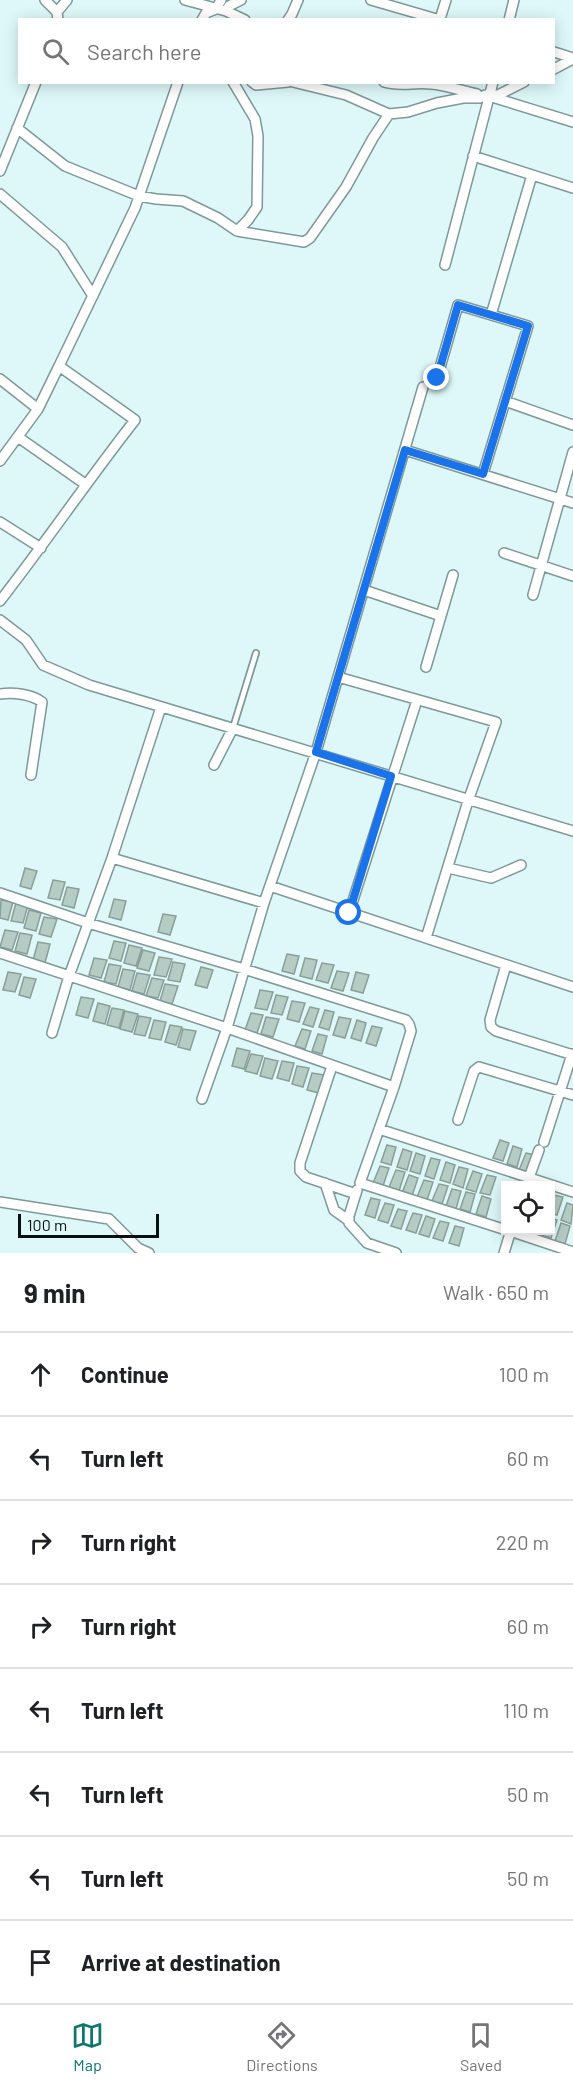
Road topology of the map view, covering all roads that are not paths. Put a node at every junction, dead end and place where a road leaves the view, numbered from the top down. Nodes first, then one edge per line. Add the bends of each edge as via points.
1 (45, 0) edge
2 (67, 0) edge
3 (185, 0) edge
4 (241, 0) edge
5 (298, 0) edge
6 (370, 0) edge
7 (446, 0) edge
8 (514, 0) edge
9 (382, 2) edge
10 (221, 6) edge
11 (57, 16) edge
12 (203, 18) edge
13 (242, 18) edge
14 (289, 18) edge
15 (437, 18) edge
16 (440, 18) edge
17 (510, 18) edge
18 (573, 46) edge
19 (555, 52) edge
20 (572, 58) edge
21 (555, 68) edge
22 (35, 84) edge
23 (177, 84) edge
24 (234, 84) edge
25 (300, 84) edge
26 (390, 84) edge
27 (408, 84) edge
28 (434, 84) edge
29 (492, 84) edge
30 (520, 84) edge
31 (488, 96) junction
32 (389, 114) junction
33 (573, 122) edge
34 (17, 128) junction
35 (473, 156) junction
36 (0, 171) edge
37 (532, 175) junction
38 (573, 188) edge
39 (0, 194) edge
40 (139, 195) junction
41 (237, 231) junction
42 (445, 265) dead end
43 (93, 296) junction
44 (491, 315) junction
45 (59, 366) junction
46 (437, 378) dead end
47 (0, 379) edge
48 (423, 387) dead end
49 (505, 401) junction
50 (38, 409) junction
51 (573, 425) edge
52 (18, 437) junction
53 (405, 450) junction
54 (573, 452) edge
55 (0, 461) edge
56 (483, 474) junction
57 (85, 484) junction
58 (560, 498) junction
59 (573, 503) edge
60 (0, 522) edge
61 (41, 548) junction
62 (504, 553) dead end
63 (541, 566) junction
64 (453, 575) dead end
65 (573, 576) edge
66 (364, 590) junction
67 (533, 595) dead end
68 (0, 601) edge
69 (441, 616) junction
70 (0, 620) edge
71 (256, 653) dead end
72 (426, 667) dead end
73 (338, 677) junction
74 (0, 694) edge
75 (417, 700) junction
76 (161, 707) junction
77 (233, 728) junction
78 (316, 752) junction
79 (214, 765) dead end
80 (31, 775) dead end
81 (391, 776) junction
82 (468, 801) junction
83 (573, 831) edge
84 (112, 858) junction
85 (521, 865) dead end
86 (448, 868) junction
87 (270, 886) junction
88 (0, 893) edge
89 (264, 903) junction
90 (349, 913) junction
91 (88, 923) junction
92 (426, 938) junction
93 (0, 953) edge
94 (506, 965) junction
95 (244, 969) junction
96 (69, 976) junction
97 (573, 987) edge
98 (227, 1028) junction
99 (52, 1033) dead end
100 (572, 1054) edge
101 (332, 1065) junction
102 (394, 1087) junction
103 (561, 1091) junction
104 (573, 1095) edge
105 (202, 1099) dead end
106 (458, 1120) dead end
107 (379, 1129) junction
108 (528, 1181) edge
109 (360, 1183) junction
110 (325, 1184) junction
111 (555, 1188) edge
112 (573, 1192) edge
113 (356, 1194) junction
114 (0, 1202) edge
115 (348, 1220) junction
116 (501, 1228) edge
117 (508, 1235) edge
118 (521, 1235) edge
119 (573, 1252) edge
120 (149, 1253) edge
121 (396, 1253) edge
122 (504, 1253) edge

1 - 11 street
2 - 11 street
3 - 10 street
4 - 10 street
5 - 14 street
6 - 9 street
7 - 16 street
8 - 17 street
9 - 15 street
10 - 12 street
10 - 13 street
18 - 20 street
19 - 20 street
20 - 21 street
22 - 34 street
23 - 40 street
24 - 41 street via 255,119 258,136 257,207
25 - 32 street via 346,95
26 - 27 street
28 - 31 street
29 - 31 street
30 - 31 street
31 - 32 street
31 - 33 street
31 - 35 street
32 - 41 street via 310,238 304,242 291,241
34 - 36 street
34 - 40 street via 65,166
35 - 37 street
35 - 42 street
37 - 38 street
37 - 44 street
39 - 43 street via 62,247
40 - 41 street via 183,201
40 - 43 street
43 - 45 street
44 - 46 street via 458,305
44 - 49 street via 528,326
45 - 50 street
45 - 57 street via 135,420
47 - 50 street
48 - 53 street
49 - 51 street
49 - 56 street
50 - 52 street
52 - 55 street
52 - 57 street
53 - 56 street
53 - 66 street
54 - 58 street
56 - 58 street
57 - 61 street
58 - 59 street
58 - 63 street
60 - 61 street
61 - 68 street
62 - 63 street
63 - 65 street
63 - 67 street
64 - 69 street
66 - 69 street
66 - 73 street
69 - 72 street
70 - 76 street via 26,640 43,665 89,685
71 - 77 lane
73 - 75 street
73 - 78 street
74 - 80 street via 19,694 42,702
75 - 81 street
75 - 82 street via 495,722
76 - 77 street
76 - 84 street
77 - 78 street
77 - 79 street
78 - 81 street
78 - 87 street
81 - 82 street
81 - 90 street
82 - 83 street
82 - 86 street
84 - 89 street
84 - 91 street
85 - 86 street via 491,878
86 - 92 street
87 - 89 street
87 - 90 street
88 - 91 street
89 - 95 street
90 - 92 street
91 - 95 street
91 - 96 street
92 - 94 street
93 - 96 street
94 - 97 street
94 - 100 street via 491,1027
95 - 98 street
95 - 102 street via 406,1020 411,1031
96 - 98 street
96 - 99 street
98 - 101 street
98 - 105 street
100 - 103 street
101 - 102 street
101 - 110 street via 300,1168 306,1177
102 - 107 street
103 - 104 street
103 - 106 street via 479,1067 474,1071
103 - 108 street
107 - 108 street
107 - 109 street
109 - 113 street
109 - 116 street
110 - 113 street
110 - 115 street via 334,1209
111 - 112 street
113 - 115 street
114 - 120 street via 109,1219 138,1248
115 - 121 street via 367,1243
117 - 122 street
118 - 119 street

